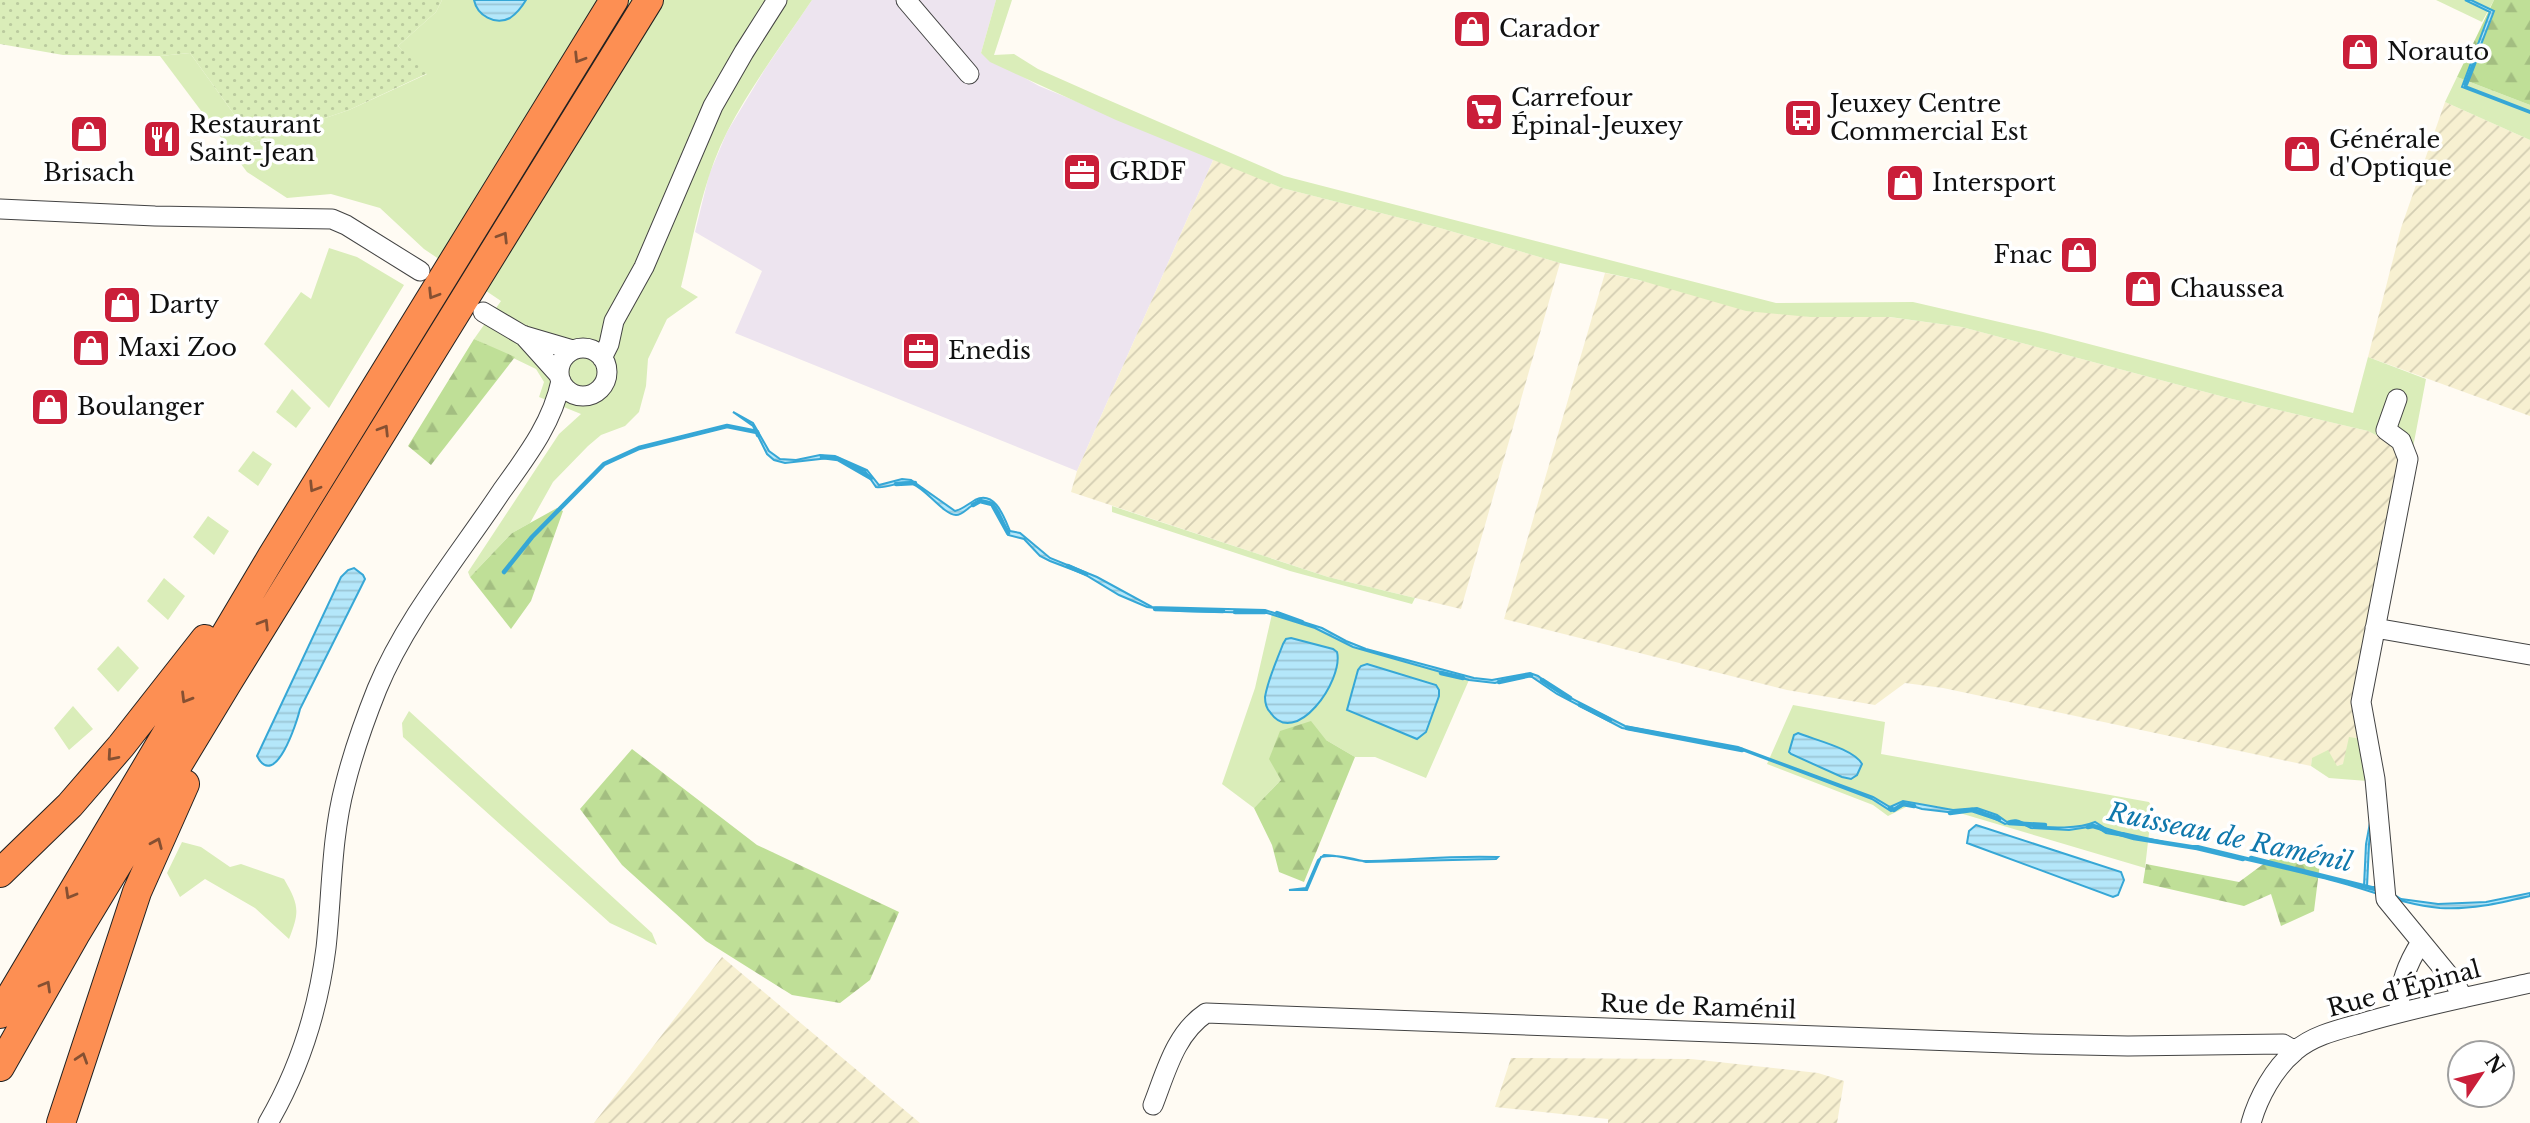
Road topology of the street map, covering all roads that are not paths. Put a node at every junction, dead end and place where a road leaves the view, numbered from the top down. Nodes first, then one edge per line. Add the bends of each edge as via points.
1 (614, 0) edge
2 (649, 0) edge
3 (777, 0) edge
4 (906, 0) edge
5 (969, 74) dead end
6 (0, 209) edge
7 (420, 271) dead end
8 (483, 312) dead end
9 (614, 321) junction
10 (522, 335) junction
11 (582, 346) junction
12 (602, 358) junction
13 (560, 378) junction
14 (586, 396) junction
15 (2397, 399) dead end
16 (545, 428) junction
17 (272, 556) junction
18 (2375, 628) junction
19 (2530, 655) edge
20 (228, 682) junction
21 (0, 873) edge
22 (2421, 942) junction
23 (2530, 983) edge
24 (2463, 998) junction
25 (2399, 1012) junction
26 (0, 1014) edge
27 (2295, 1051) junction
28 (0, 1067) edge
29 (1153, 1105) dead end
30 (61, 1123) edge
31 (268, 1123) edge
32 (2251, 1123) edge

1 -> 17 highway
20 -> 2 highway
3 - 9 street via 713,106 644,267
4 - 5 street
6 - 7 street via 332,219
8 - 10 street
9 - 11 street
9 - 12 street
10 - 11 street
10 - 13 street
11 - 12 street
11 - 13 street via 562,360
12 - 14 street via 605,381
13 - 14 street via 570,392
13 - 16 street
14 - 16 street
15 - 18 street via 2386,430 2400,441 2408,459
16 - 31 street via 401,641 377,690 345,785 318,996 303,1050
17 -> 21 highway via 121,746 70,805
17 -> 26 highway
18 - 19 street
18 - 22 street via 2361,702 2375,779 2384,891
28 -> 20 highway
30 -> 20 highway via 137,892
22 - 24 street
22 - 25 street via 2407,964
23 - 24 street, Rue d’Épinal
24 - 25 street, Rue d’Épinal
25 - 27 street, Rue d’Épinal via 2333,1032
27 - 29 street, Rue de Raménil via 2283,1044 2034,1044 1206,1013 1191,1025 1175,1049
27 - 32 street, Rue d’Épinal via 2276,1073

